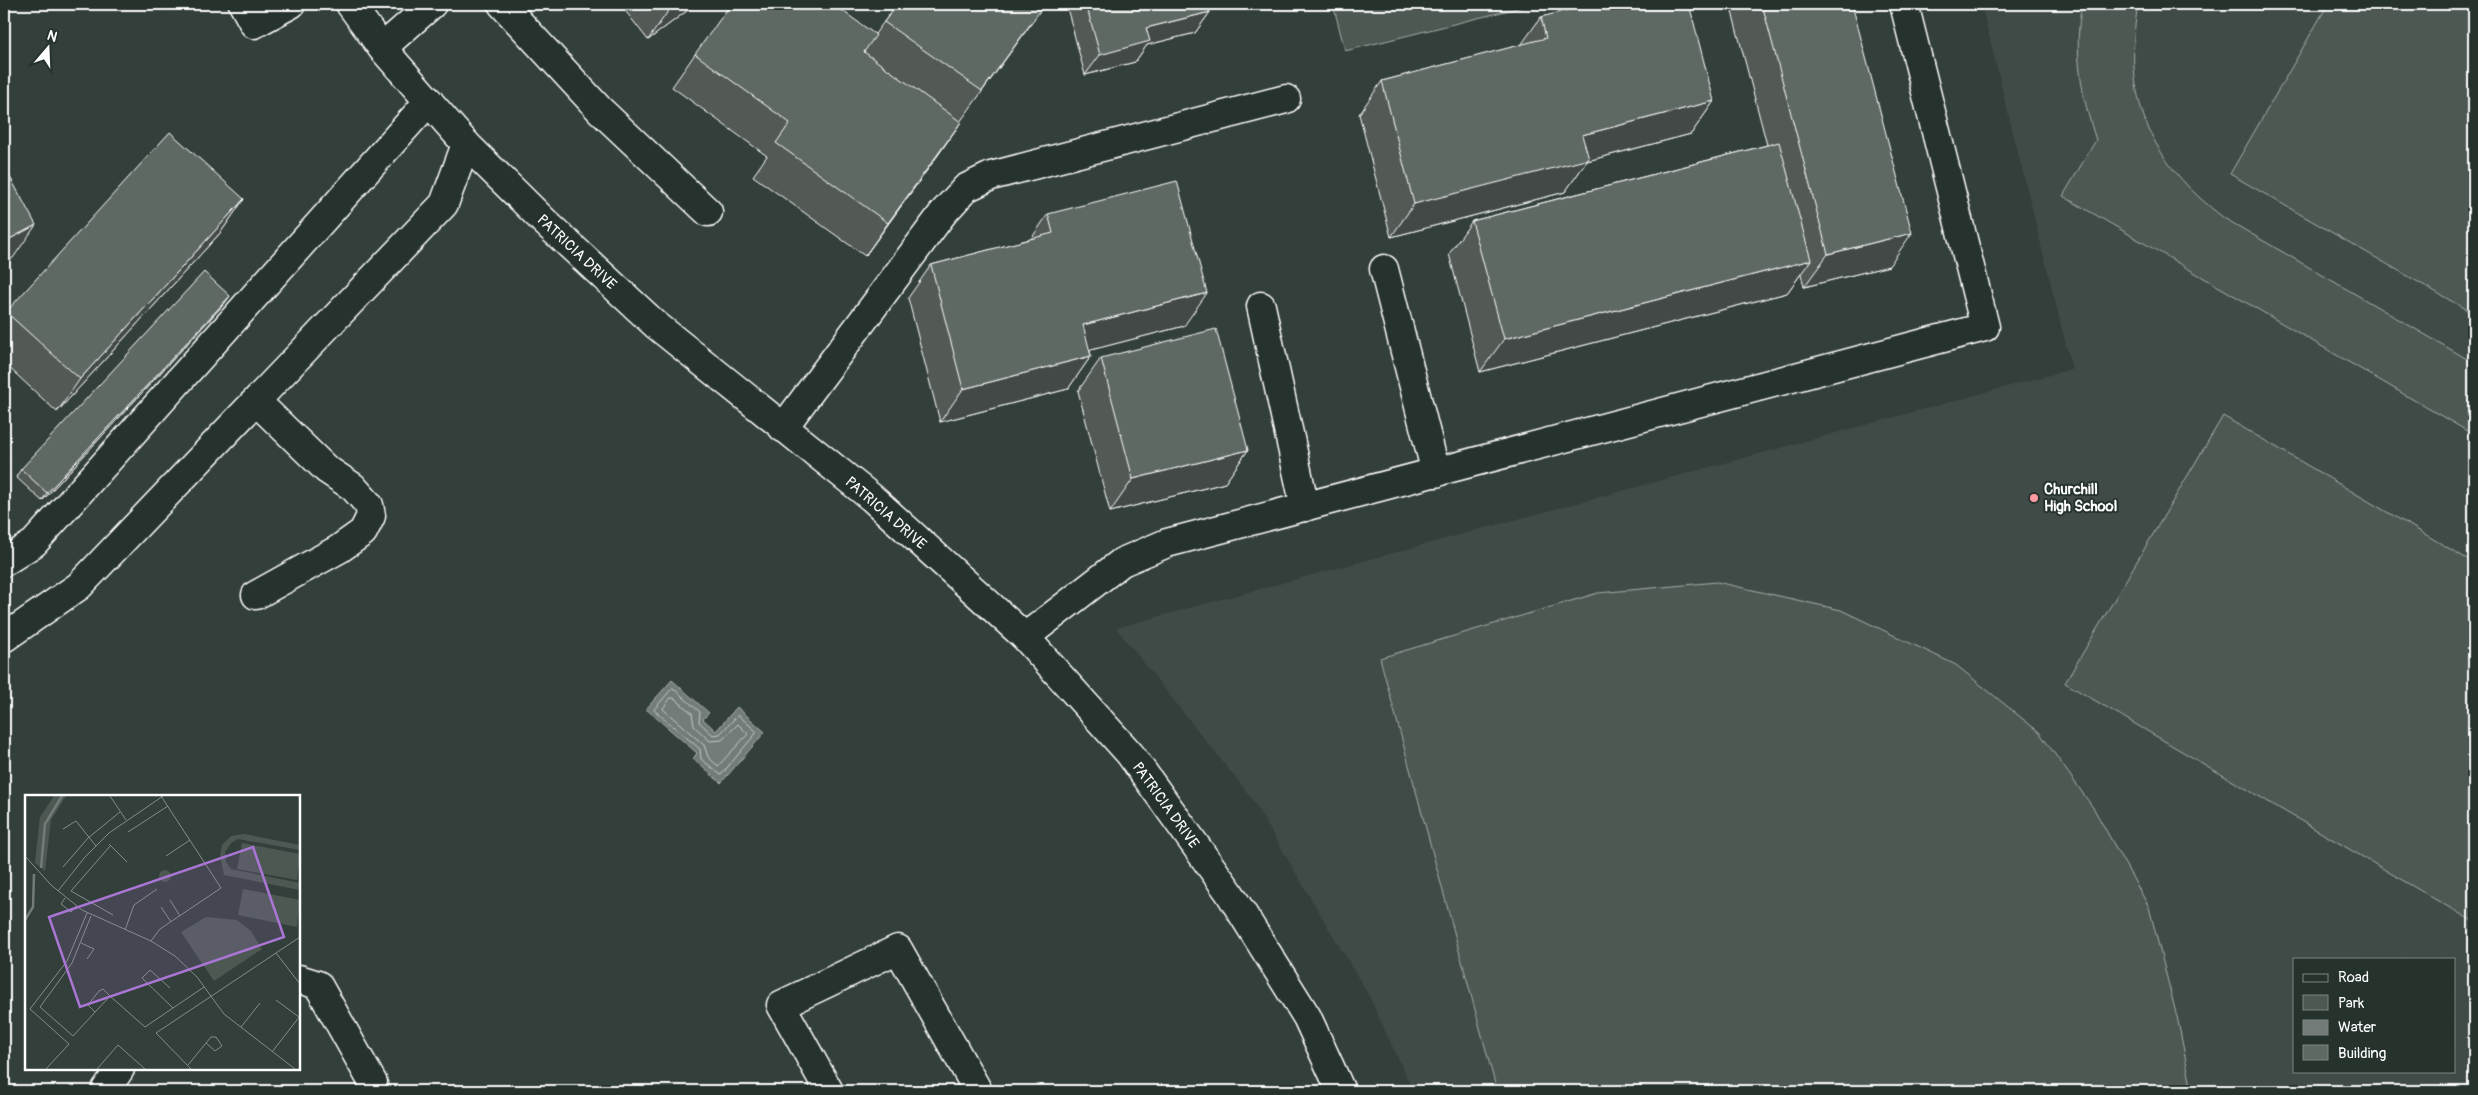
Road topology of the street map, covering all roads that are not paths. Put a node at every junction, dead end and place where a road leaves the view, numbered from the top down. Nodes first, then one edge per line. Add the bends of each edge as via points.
1 (243, 4) edge
2 (291, 4) edge
3 (350, 4) edge
4 (432, 4) edge
5 (502, 4) edge
6 (1904, 4) edge
7 (382, 48) junction
8 (1286, 99) dead end
9 (429, 101) junction
10 (466, 144) junction
11 (708, 212) dead end
12 (1384, 269) dead end
13 (1260, 306) dead end
14 (256, 401) junction
15 (783, 428) junction
16 (1436, 473) junction
17 (1305, 507) junction
18 (4, 562) edge
19 (256, 595) dead end
20 (1025, 637) junction
21 (4, 638) edge
22 (300, 979) edge
23 (119, 1070) edge
24 (370, 1089) edge
25 (105, 1091) edge
26 (829, 1091) edge
27 (978, 1091) edge
28 (1341, 1091) edge

1 - 2 street via 254,24
3 - 7 street, PATRICIA DRIVE
4 - 7 street
5 - 11 street via 600,110
6 - 16 street via 1985,327
7 - 9 street, PATRICIA DRIVE
8 - 15 street via 991,176 966,188 943,213
9 - 10 street, PATRICIA DRIVE
9 - 18 street via 34,543
10 - 14 street via 444,204
10 - 15 street, PATRICIA DRIVE via 656,325
12 - 16 street
13 - 17 street
14 - 19 street via 326,469 353,487 369,505 371,516 363,532 339,549
14 - 21 street via 79,586
15 - 20 street, PATRICIA DRIVE via 872,498
16 - 17 street
17 - 20 street via 1166,544 1122,562
20 - 28 street, PATRICIA DRIVE via 1130,754 1229,892 1307,1017
22 - 24 street via 318,985
23 - 25 street
26 - 27 street via 781,1005 898,949

